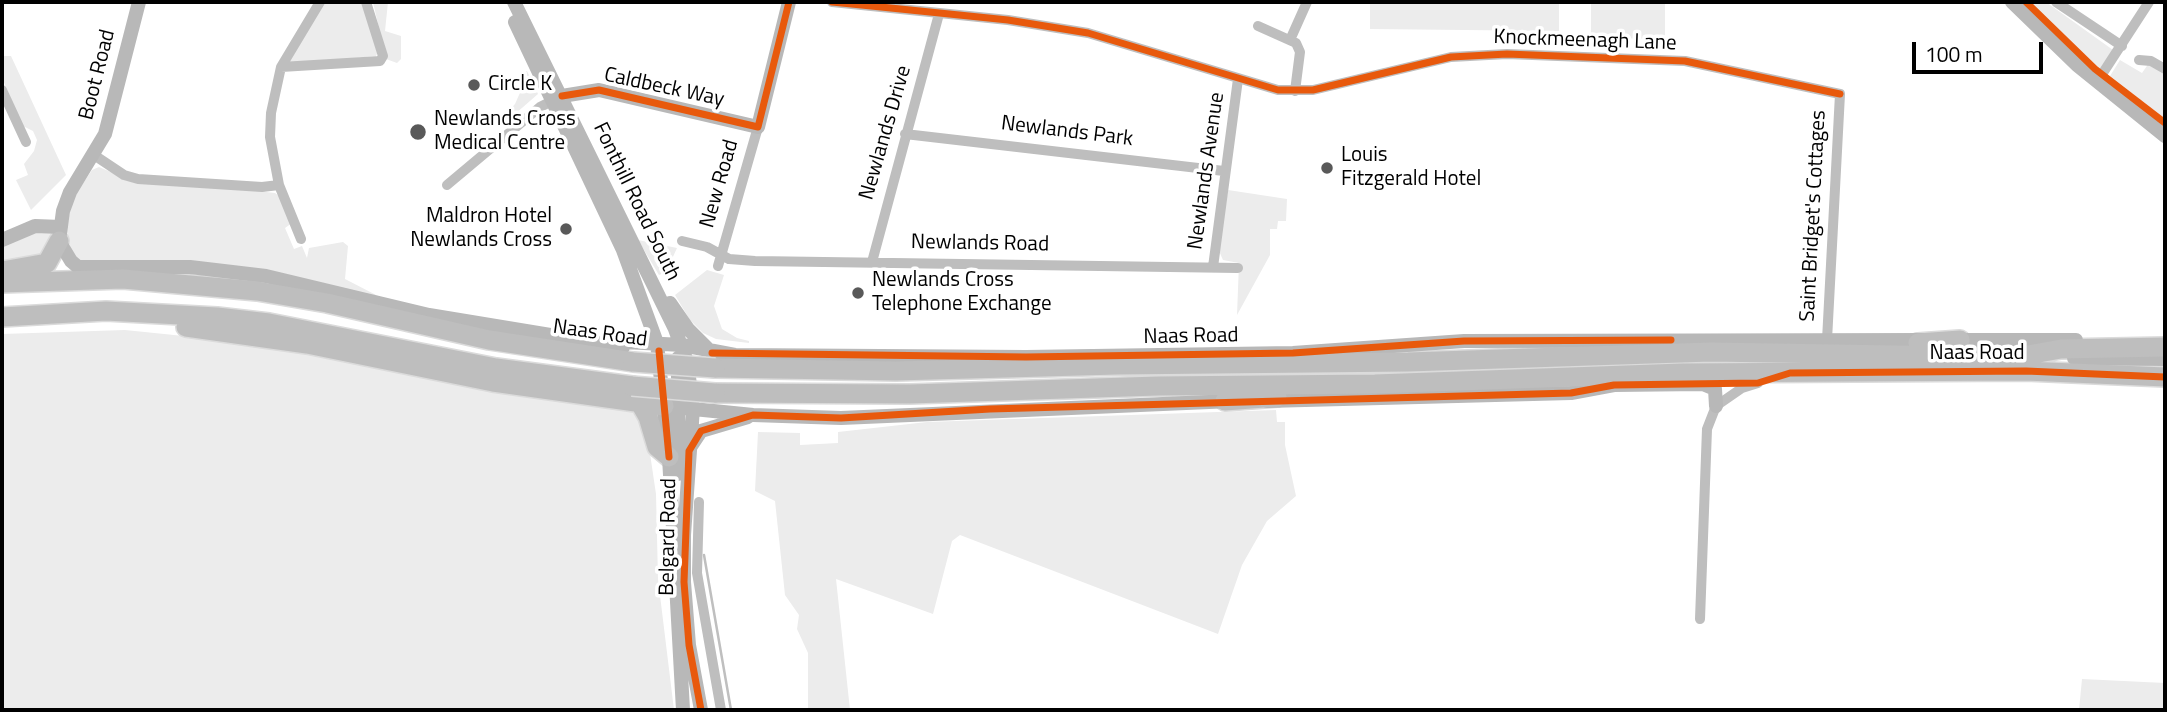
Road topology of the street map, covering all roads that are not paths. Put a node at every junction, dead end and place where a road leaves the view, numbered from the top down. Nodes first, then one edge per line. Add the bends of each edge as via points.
1 (139, 2) edge
2 (320, 2) edge
3 (366, 2) edge
4 (505, 2) edge
5 (514, 2) edge
6 (789, 2) edge
7 (832, 2) edge
8 (1307, 2) edge
9 (2012, 2) edge
10 (2056, 2) edge
11 (2149, 2) edge
12 (939, 14) junction
13 (1258, 26) dead end
14 (1290, 40) junction
15 (2122, 46) junction
16 (2139, 60) dead end
17 (281, 67) junction
18 (2165, 69) edge
19 (1238, 79) junction
20 (2097, 82) junction
21 (2, 90) edge
22 (1295, 91) junction
23 (1840, 94) joint
24 (557, 98) junction
25 (758, 127) junction
26 (905, 134) junction
27 (2165, 136) edge
28 (26, 142) dead end
29 (94, 155) junction
30 (1224, 171) junction
31 (279, 185) junction
32 (447, 185) dead end
33 (60, 234) junction
34 (301, 239) dead end
35 (2, 240) edge
36 (682, 241) dead end
37 (720, 261) junction
38 (872, 262) junction
39 (1213, 267) junction
40 (1238, 268) dead end
41 (2, 271) edge
42 (646, 271) junction
43 (34, 281) junction
44 (2, 283) edge
45 (353, 299) junction
46 (2, 317) edge
47 (649, 318) junction
48 (2165, 339) edge
49 (1827, 340) junction
50 (1960, 340) junction
51 (635, 342) junction
52 (614, 345) junction
53 (658, 347) junction
54 (2123, 347) junction
55 (2165, 347) edge
56 (1293, 353) junction
57 (1777, 353) junction
58 (694, 355) junction
59 (1519, 356) junction
60 (2017, 357) junction
61 (2088, 358) junction
62 (2165, 359) edge
63 (1790, 373) junction
64 (2165, 377) edge
65 (1758, 383) joint
66 (1375, 384) junction
67 (636, 395) junction
68 (1225, 401) junction
69 (1716, 406) junction
70 (670, 407) junction
71 (693, 408) junction
72 (753, 415) junction
73 (689, 450) junction
74 (669, 457) junction
75 (699, 502) dead end
76 (672, 526) junction
77 (1700, 620) dead end
78 (692, 666) junction
79 (684, 710) edge
80 (693, 710) edge
81 (701, 710) edge
82 (720, 710) edge

1 - 29 main road, Boot Road via 110,121
2 - 17 street
3 - 17 street via 383,56 380,61
4 - 24 main road, Fonthill Road South
5 - 24 main road, Fonthill Road South
6 - 25 main road, New Road
7 - 12 street
8 - 14 street
9 - 20 main road
10 - 15 street
11 - 15 street
12 - 19 street via 1088,33
12 - 26 street, Newlands Drive
13 - 14 street
14 - 22 street via 1300,52
15 - 20 street
16 - 18 street
17 - 31 street via 273,92 270,137
19 - 22 street
19 - 30 street, Newlands Avenue
20 - 27 main road
21 - 28 street
22 - 23 street, Knockmeenagh Lane via 1451,57 1507,54 1685,61
23 - 49 street, Saint Bridget's Cottages
24 - 25 main road, Caldbeck Way via 599,90
24 - 32 street
24 - 42 main road, Fonthill Road South
24 - 47 main road, Fonthill Road South
25 - 37 street, New Road
26 - 30 street, Newlands Park
26 - 38 street, Newlands Drive
29 - 31 street via 138,179
29 - 33 main road, Boot Road via 70,192
30 - 39 street, Newlands Avenue
31 - 34 street
33 - 35 main road via 35,226
33 - 41 highway via 47,263
33 - 45 main road via 78,267 226,271 304,284
36 - 37 street, Newlands Road via 708,247
37 - 38 street, Newlands Road
38 - 39 street, Newlands Road
39 - 40 street, Newlands Road
42 - 58 main road, Fonthill Road South
42 - 58 main road via 688,329
43 - 44 highway, Naas Road
43 - 45 highway via 78,275 184,274 253,280
43 - 58 highway, Naas Road, bridge via 123,279 257,291 489,340 633,362
45 - 52 main road
46 - 67 highway, Naas Road via 163,312 269,323
47 - 51 main road via 646,332
47 - 53 main road, Fonthill Road South
48 - 50 main road, Naas Road
49 - 50 main road, Naas Road
49 - 56 main road, Naas Road via 1464,341
50 - 57 highway
51 - 52 main road
51 - 53 main road
52 - 53 main road
53 - 58 main road
53 - 70 main road, Belgard Road
54 - 55 highway
54 - 60 highway via 2061,349
54 - 61 highway
56 - 58 main road, Naas Road via 964,358
56 - 59 highway
57 - 59 highway, Naas Road
57 - 60 highway, Naas Road
58 - 59 highway, Naas Road via 896,371
58 - 70 main road via 676,367
58 - 71 main road, Belgard Road
60 - 61 main road, Naas Road
61 - 62 main road, Naas Road
63 - 64 highway, Naas Road via 2026,372
63 - 65 highway
63 - 66 highway, Naas Road
65 - 69 street via 1741,388
66 - 67 highway, Naas Road, bridge
66 - 68 highway
67 - 70 highway
67 - 74 highway via 657,447
68 - 69 main road via 1398,400 1571,393 1614,385 1703,384 1715,389
68 - 72 main road via 841,418
69 - 77 street via 1707,429
70 - 71 main road
70 - 74 main road, Belgard Road
70 - 76 main road via 679,454
71 - 72 main road
71 - 73 main road, Belgard Road
72 - 73 main road via 701,431
73 - 78 main road, Belgard Road via 684,582
74 - 76 main road, Belgard Road
75 - 82 street, Belgard Road via 697,573
76 - 79 main road, Belgard Road
78 - 80 main road, Belgard Road
78 - 81 main road, Belgard Road

